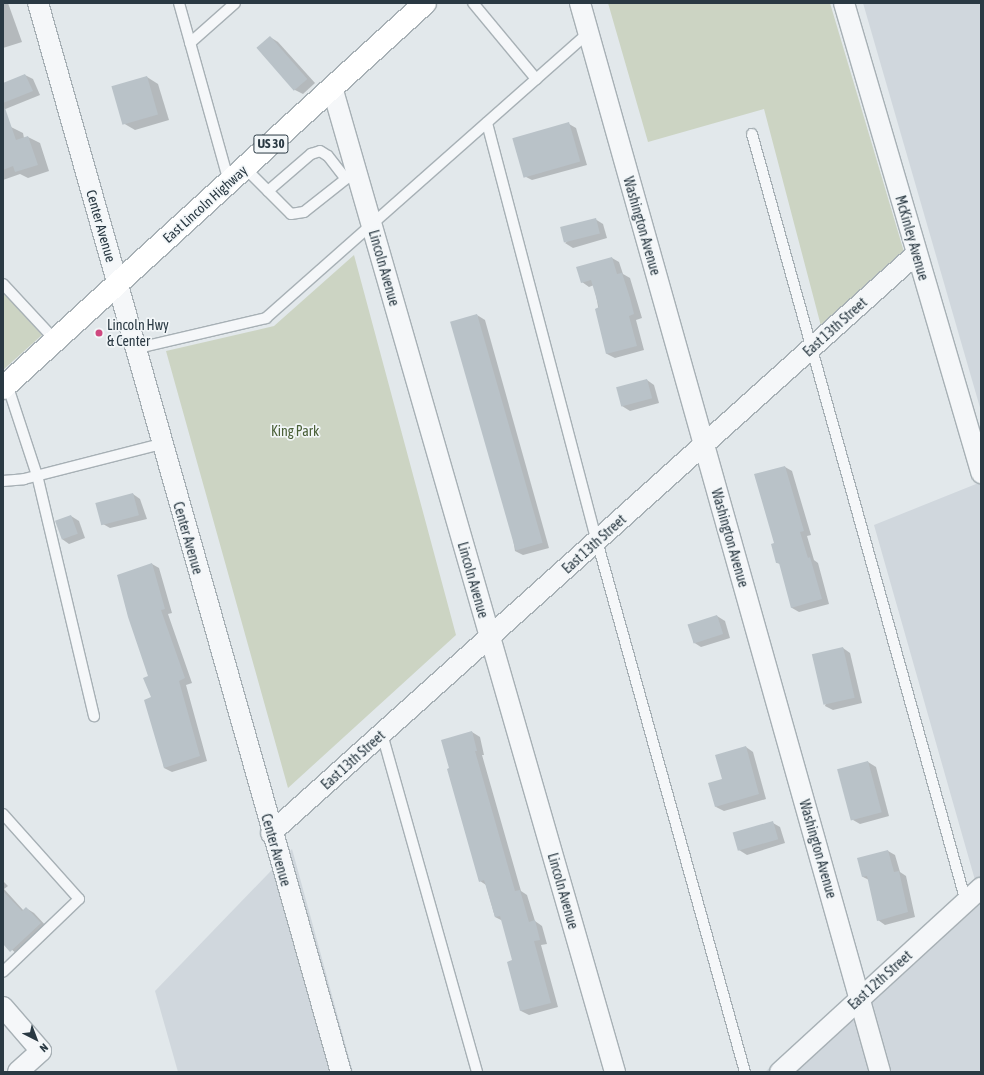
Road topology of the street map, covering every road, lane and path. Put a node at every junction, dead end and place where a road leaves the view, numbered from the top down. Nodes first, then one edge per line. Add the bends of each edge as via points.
1 (38, 3) edge
2 (179, 3) edge
3 (235, 3) edge
4 (425, 3) edge
5 (473, 3) edge
6 (580, 3) edge
7 (844, 3) edge
8 (588, 33) junction
9 (190, 43) junction
10 (536, 79) junction
11 (332, 88) junction
12 (487, 123) junction
13 (752, 134) dead end
14 (245, 168) junction
15 (351, 174) junction
16 (229, 182) junction
17 (268, 192) junction
18 (372, 225) junction
19 (916, 254) junction
20 (3, 284) edge
21 (117, 284) junction
22 (55, 340) junction
23 (812, 347) junction
24 (134, 349) junction
25 (5, 386) edge
26 (161, 444) junction
27 (704, 445) junction
28 (981, 473) edge
29 (37, 475) junction
30 (3, 481) edge
31 (596, 541) junction
32 (490, 637) junction
33 (94, 716) dead end
34 (382, 734) junction
35 (3, 814) edge
36 (271, 833) junction
37 (981, 888) edge
38 (966, 902) junction
39 (3, 972) edge
40 (860, 999) junction
41 (3, 1008) edge
42 (18, 1072) edge
43 (341, 1072) edge
44 (477, 1072) edge
45 (615, 1072) edge
46 (745, 1072) edge
47 (780, 1072) edge
48 (880, 1072) edge

1 - 21 street, Center Avenue
2 - 9 lane
3 - 9 lane
4 - 11 main road, East Lincoln Highway / US 30
5 - 10 lane
6 - 8 street, Washington Avenue
7 - 19 street, McKinley Avenue
8 - 10 lane
8 - 27 street, Washington Avenue
9 - 16 lane
10 - 12 lane
11 - 14 main road, East Lincoln Highway / US 30
11 - 15 street, Lincoln Avenue
12 - 18 lane
12 - 31 lane
13 - 23 lane
14 - 16 main road, East Lincoln Highway / US 30
14 - 17 lane
15 - 17 lane via 320,152 311,154
15 - 17 lane via 304,212 298,214 291,214
15 - 18 street, Lincoln Avenue
16 - 21 main road, East Lincoln Highway / US 30
18 - 24 lane via 266,318
18 - 32 street, Lincoln Avenue
19 - 23 street, East 13th Street
19 - 28 street, McKinley Avenue
20 - 22 lane
21 - 22 main road, East Lincoln Highway / US 30
21 - 24 street, Center Avenue
22 - 25 main road, East Lincoln Highway / US 30
23 - 27 street, East 13th Street
23 - 38 lane
24 - 26 street, Center Avenue
25 - 29 lane
26 - 29 lane
26 - 36 street, Center Avenue
27 - 31 street, East 13th Street
27 - 40 street, Washington Avenue
29 - 30 lane
29 - 33 lane
31 - 32 street, East 13th Street
31 - 46 lane
32 - 34 street, East 13th Street
32 - 45 street, Lincoln Avenue
34 - 36 street, East 13th Street
34 - 44 lane
35 - 39 lane via 79,899
36 - 43 street, Center Avenue
37 - 38 street, East 12th Street
38 - 40 street, East 12th Street
40 - 47 street, East 12th Street
40 - 48 street, Washington Avenue
41 - 42 street via 41,1051

